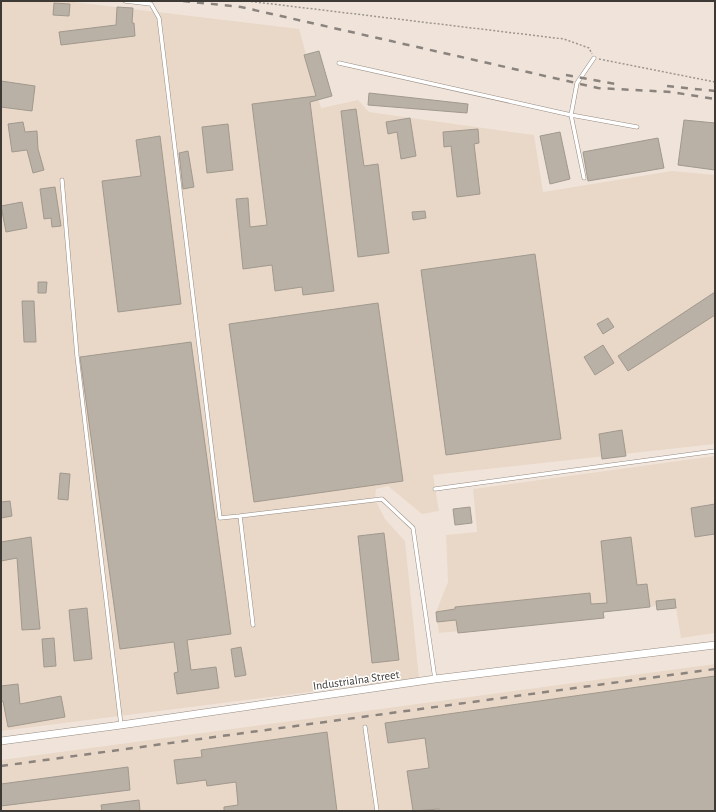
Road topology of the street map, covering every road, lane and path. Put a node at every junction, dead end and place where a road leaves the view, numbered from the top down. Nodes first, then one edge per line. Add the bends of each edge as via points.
1 (125, 1) edge
2 (247, 1) edge
3 (594, 58) junction
4 (339, 63) dead end
5 (715, 82) edge
6 (571, 116) junction
7 (637, 127) dead end
8 (584, 178) dead end
9 (62, 180) dead end
10 (715, 451) edge
11 (435, 489) dead end
12 (240, 516) junction
13 (253, 625) dead end
14 (715, 645) edge
15 (435, 680) junction
16 (121, 725) junction
17 (365, 727) dead end
18 (1, 741) edge
19 (377, 811) edge

1 - 12 lane via 151,4 159,18 220,518
2 - 3 path via 564,39 589,48
3 - 5 path
3 - 6 lane via 577,83
4 - 6 lane
6 - 7 lane
6 - 8 lane
9 - 16 lane via 77,356
10 - 11 lane
12 - 13 lane
12 - 15 lane via 382,499 413,528
14 - 15 street, Industrialna Street
15 - 16 street, Industrialna Street
16 - 18 street, Industrialna Street
17 - 19 lane

